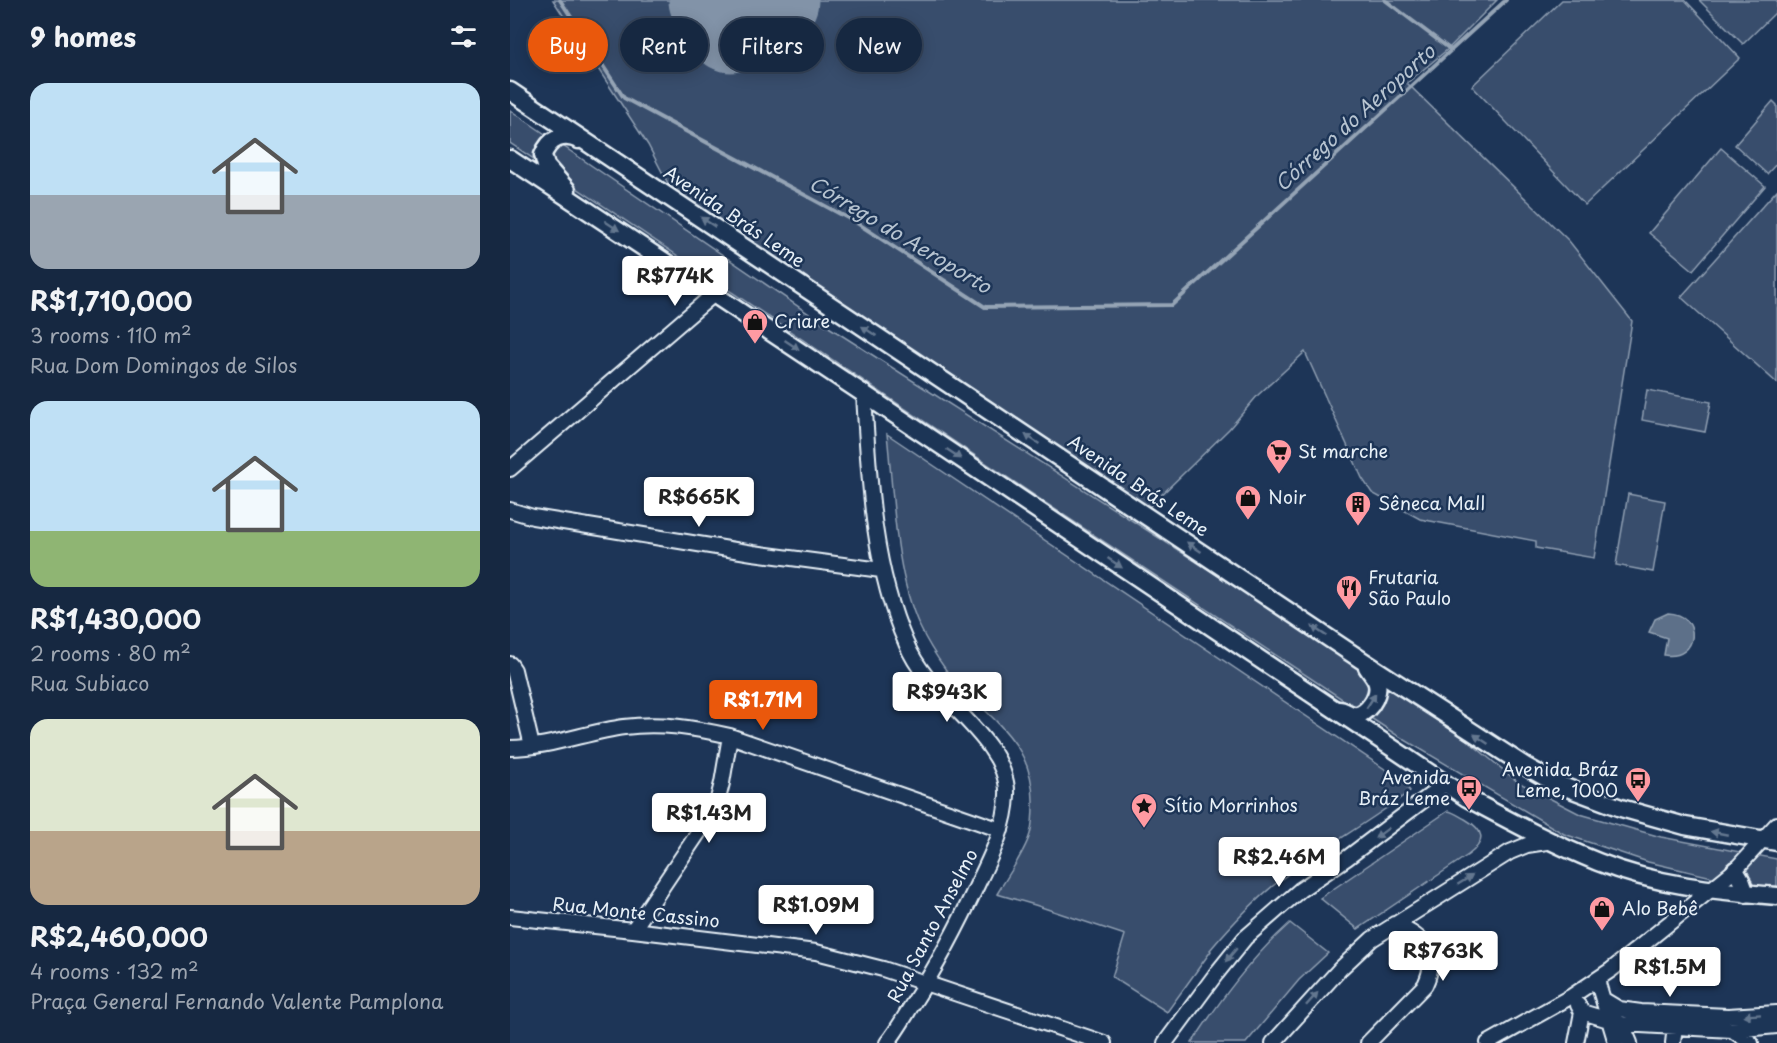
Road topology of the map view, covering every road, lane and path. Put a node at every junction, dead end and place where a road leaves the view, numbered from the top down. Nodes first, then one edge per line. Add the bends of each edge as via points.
1 (510, 91) edge
2 (606, 154) junction
3 (510, 159) edge
4 (588, 210) junction
5 (714, 294) junction
6 (864, 394) junction
7 (510, 469) edge
8 (510, 510) edge
9 (881, 570) junction
10 (1363, 661) junction
11 (510, 664) edge
12 (1332, 709) junction
13 (730, 736) junction
14 (532, 746) junction
15 (510, 748) edge
16 (1445, 784) junction
17 (1777, 824) edge
18 (1001, 830) junction
19 (1553, 841) junction
20 (1769, 841) edge
21 (1735, 870) junction
22 (1711, 891) junction
23 (1746, 894) junction
24 (1777, 896) edge
25 (510, 917) edge
26 (1395, 924) junction
27 (633, 930) junction
28 (1597, 980) junction
29 (926, 983) junction
30 (1572, 996) junction
31 (1604, 1000) junction
32 (1582, 1012) junction
33 (1777, 1013) edge
34 (1676, 1021) junction
35 (1615, 1023) junction
36 (1730, 1023) junction
37 (1777, 1026) edge
38 (887, 1043) edge
39 (1104, 1043) edge
40 (1165, 1043) edge
41 (1273, 1043) edge
42 (1368, 1043) edge
43 (1488, 1043) edge
44 (1576, 1043) edge
45 (1616, 1043) edge
46 (1630, 1043) edge
47 (1673, 1043) edge
48 (1751, 1043) edge

1 - 2 main road, Avenida Brás Leme
2 - 4 main road via 571,136 563,136 553,141 543,155 546,166
10 -> 2 main road, Avenida Brás Leme
3 - 4 main road
4 -> 5 main road
5 -> 6 main road
5 - 7 street
6 - 9 street, Rua Santo Anselmo
6 -> 12 main road
8 - 9 street via 533,518
9 - 18 street, Rua Santo Anselmo via 916,663 934,688 991,748 999,764 1008,794
12 -> 10 main road via 1354,715 1373,703 1377,682
20 -> 10 main road, Avenida Brás Leme via 1666,821 1557,784
11 - 14 street
12 - 16 main road
13 - 14 street via 666,725 625,727
13 - 18 street
13 - 27 street via 718,799
14 - 15 street
16 - 19 main road
16 -> 40 street via 1300,890 1245,938
17 - 20 street
18 - 29 street, Rua Santo Anselmo via 963,916
19 - 22 main road via 1599,863
26 -> 19 street via 1510,852
20 - 21 street
21 - 22 street
21 - 23 main road
22 - 23 main road
22 - 28 street
23 - 24 main road
25 - 27 street, Rua Monte Cassino
41 -> 26 street via 1340,969
26 - 42 street via 1422,940 1432,962 1430,974 1425,985
27 - 29 street, Rua Monte Cassino via 816,952
28 - 30 street
28 - 31 street
29 - 38 street, Rua Santo Anselmo
29 - 39 street, Rua Monte Cassino
30 - 32 street
30 - 43 street
31 - 34 street via 1626,1011
31 - 35 street
32 - 35 street
32 - 44 street
33 -> 36 street
34 - 35 street
34 - 36 street
34 - 47 street
35 - 45 street
35 - 46 street
36 - 37 street
36 - 48 street

